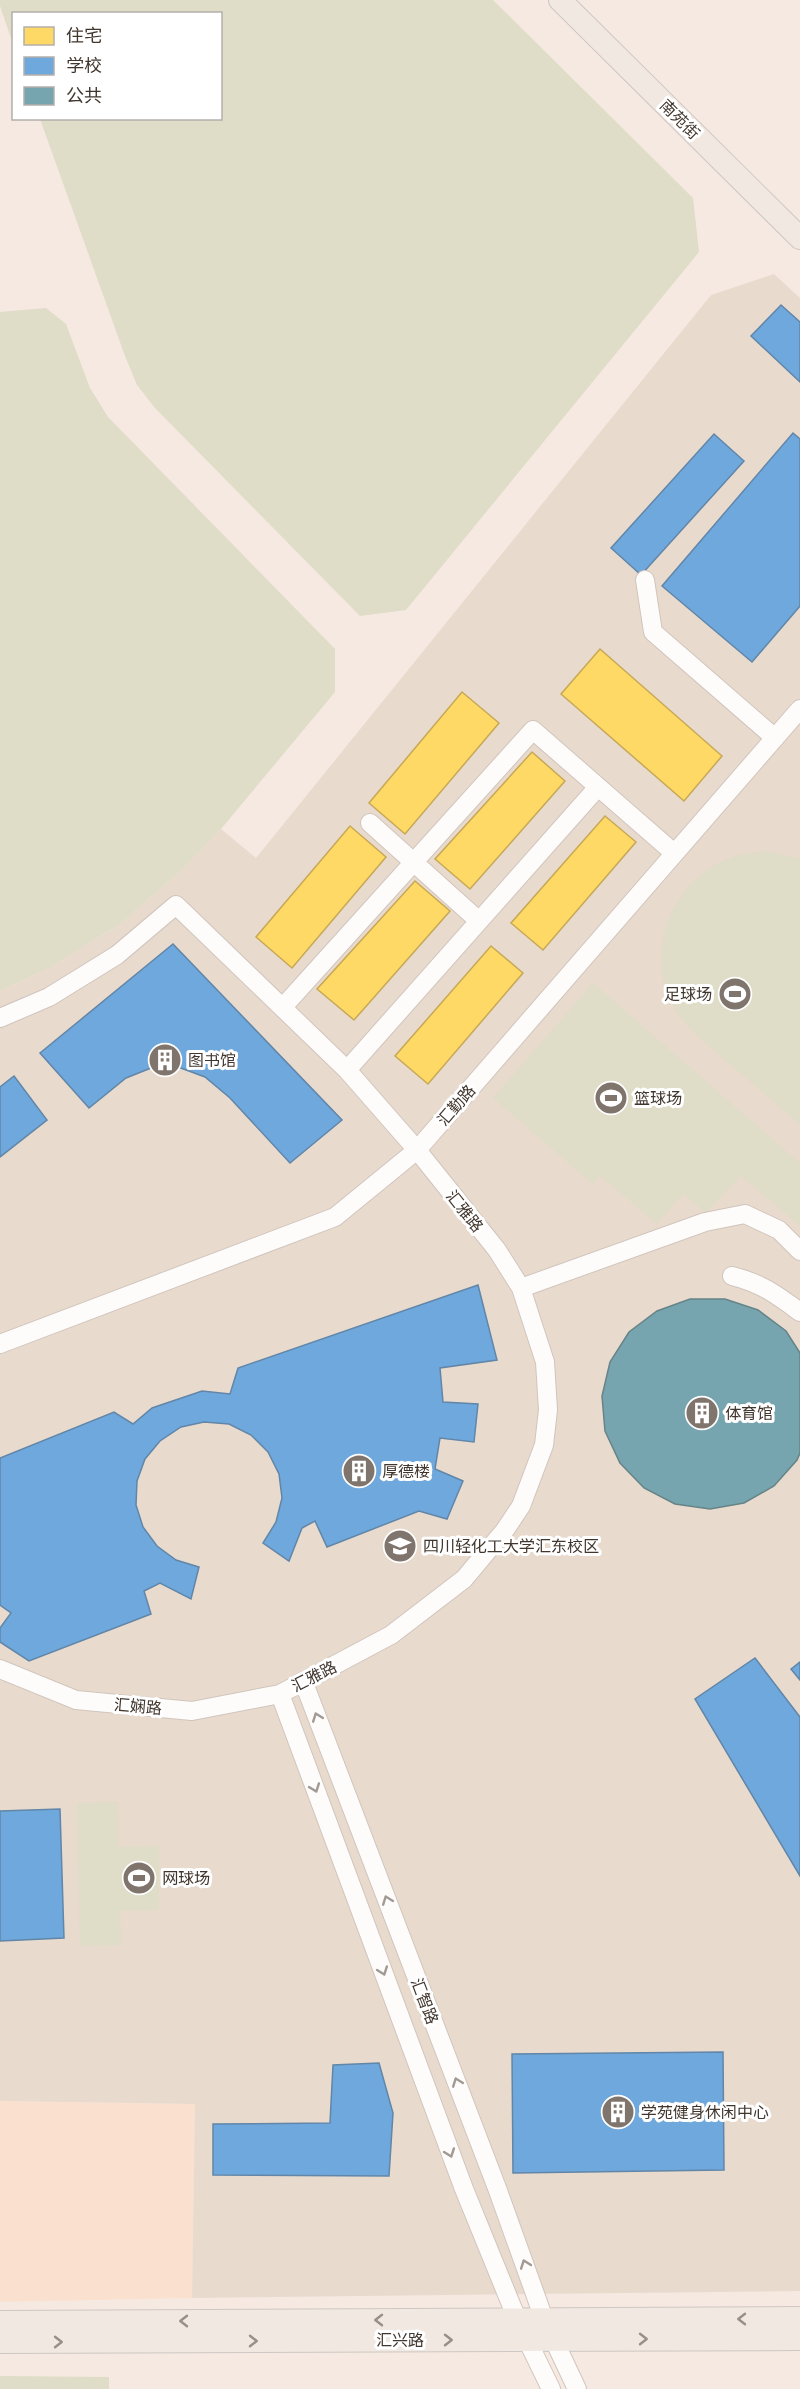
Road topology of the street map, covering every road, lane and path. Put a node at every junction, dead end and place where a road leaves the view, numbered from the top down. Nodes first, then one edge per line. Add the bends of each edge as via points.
1 (560, 0) edge
2 (800, 238) edge
3 (645, 580) dead end
4 (800, 710) edge
5 (775, 738) junction
6 (598, 787) junction
7 (370, 823) dead end
8 (674, 853) junction
9 (415, 862) junction
10 (479, 921) junction
11 (283, 1006) junction
12 (0, 1018) edge
13 (347, 1070) junction
14 (417, 1150) junction
15 (800, 1251) edge
16 (732, 1276) dead end
17 (521, 1288) junction
18 (800, 1312) edge
19 (0, 1344) edge
20 (0, 1669) edge
21 (304, 1683) junction
22 (280, 1694) junction
23 (800, 2318) edge
24 (516, 2319) junction
25 (0, 2322) edge
26 (549, 2330) junction
27 (800, 2339) edge
28 (526, 2340) junction
29 (0, 2342) edge
30 (551, 2389) edge
31 (577, 2389) edge

1 - 2 main road, 南苑街
3 - 5 street via 653,632
4 - 5 street, 汇勤路
5 - 8 street, 汇勤路
6 - 8 street
6 - 9 street via 533,730
6 - 10 street
7 - 9 street
8 - 14 street, 汇勤路
9 - 10 street
9 - 11 street
10 - 13 street
11 - 12 street, 汇雅路 via 176,905 117,955 49,997
11 - 13 street, 汇雅路
13 - 14 street, 汇雅路
14 - 17 street, 汇雅路 via 497,1250
14 - 19 street, 汇勤路 via 335,1218
15 - 17 street via 779,1230 745,1214 705,1222
16 - 18 street via 754,1281
17 - 21 street, 汇雅路 via 544,1362 548,1410 544,1445 521,1506 464,1579 392,1635
20 - 22 street, 汇娴路 via 76,1700 192,1711
21 - 22 street, 汇雅路
26 -> 21 street, 汇智路
22 -> 24 street, 汇智路 via 459,2178
23 -> 26 main road
24 -> 25 main road
24 - 26 main road
24 - 28 street, 汇智路
26 -> 27 main road, 汇兴路
26 - 28 main road, 汇兴路
26 - 31 street, 汇智路
29 -> 28 main road, 汇兴路
28 - 30 street, 汇智路

